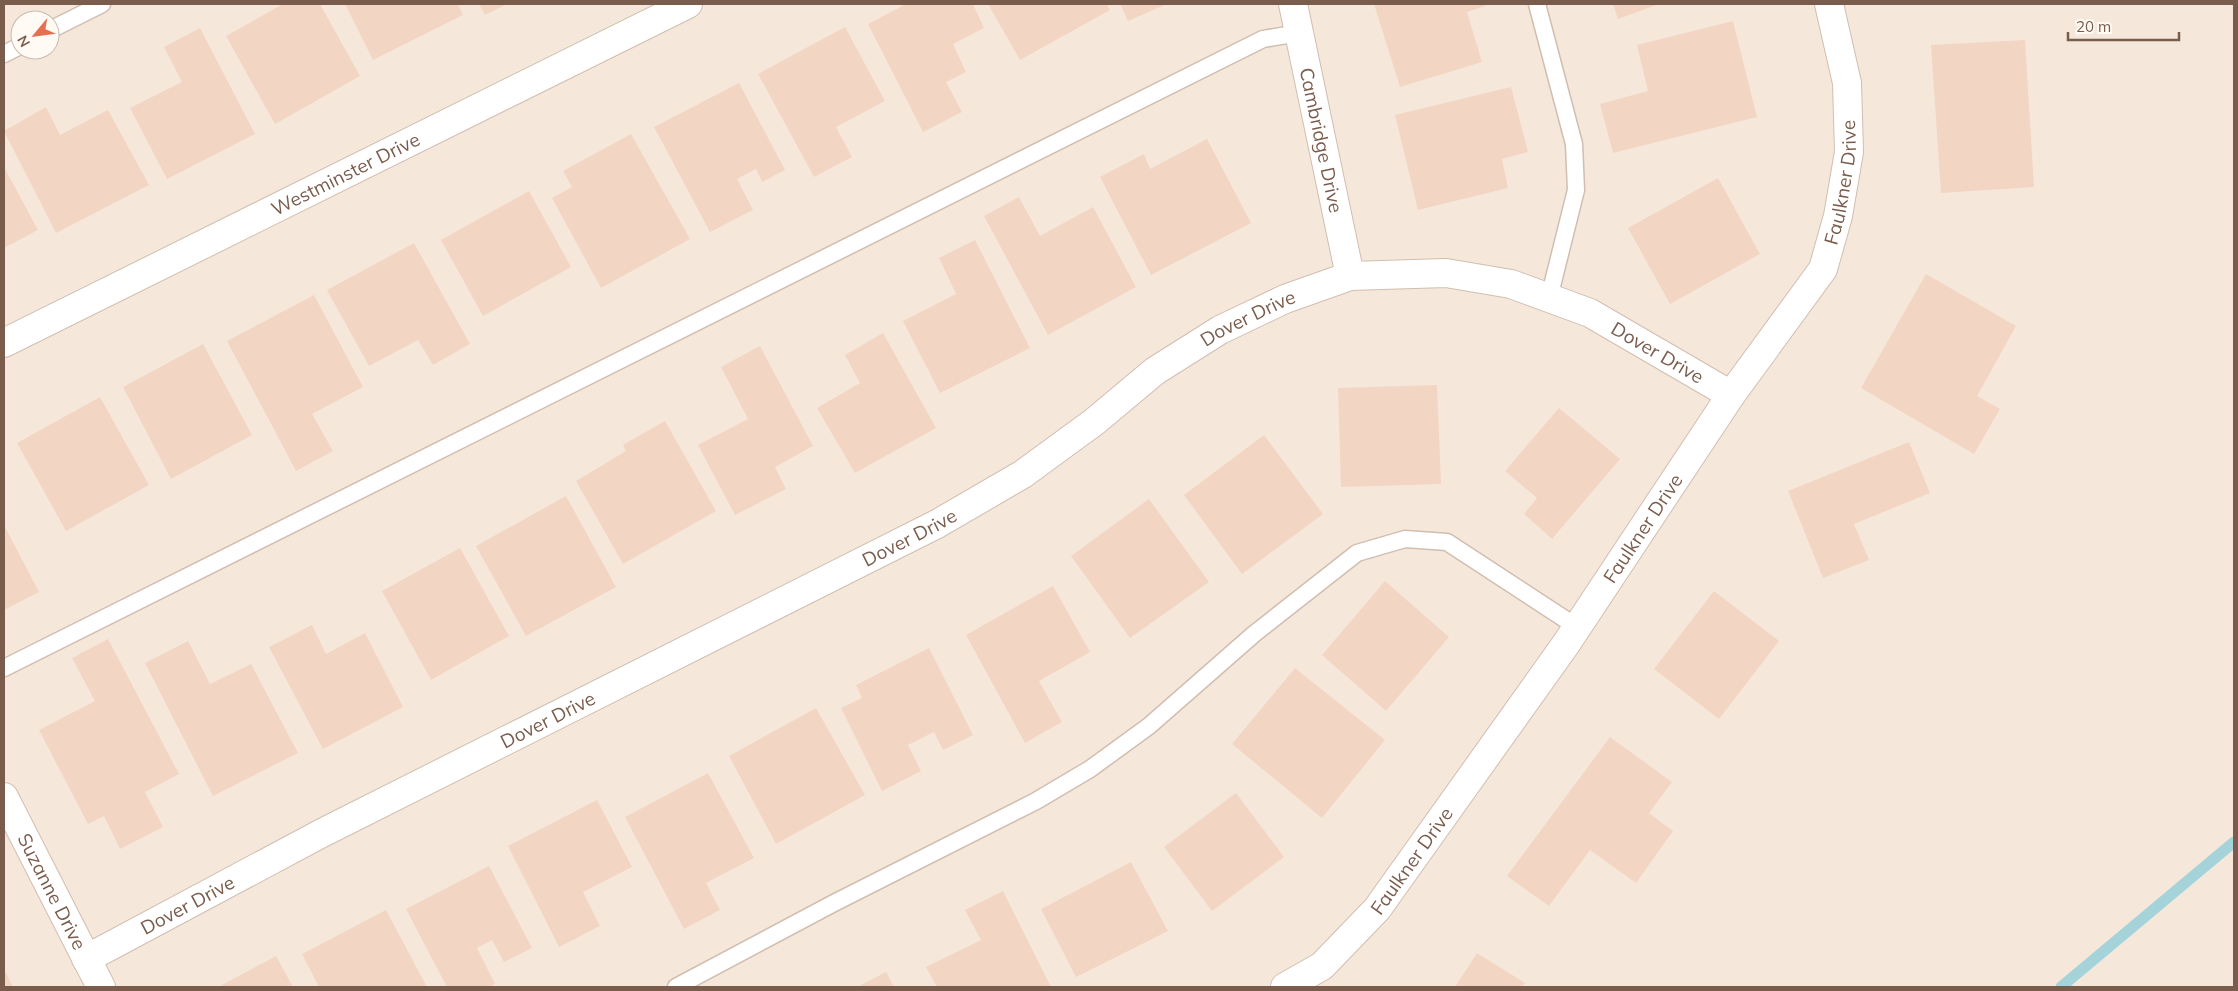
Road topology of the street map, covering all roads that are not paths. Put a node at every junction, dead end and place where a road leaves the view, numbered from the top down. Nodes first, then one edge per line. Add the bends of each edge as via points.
1 (102, 4) edge
2 (688, 4) edge
3 (1293, 4) edge
4 (1537, 4) edge
5 (1829, 4) edge
6 (60, 25) edge
7 (1299, 33) junction
8 (1350, 276) junction
9 (1549, 298) junction
10 (4, 343) edge
11 (1731, 395) junction
12 (1577, 627) junction
13 (4, 668) edge
14 (4, 797) edge
15 (86, 959) junction
16 (101, 987) edge
17 (676, 987) edge
18 (1285, 987) edge

1 - 6 lane
2 - 10 street, Westminster Drive
3 - 7 street, Cambridge Drive
4 - 9 lane via 1574,144 1576,190
5 - 11 street, Faulkner Drive via 1847,83 1849,152 1838,216 1823,269
7 - 8 street, Cambridge Drive
7 - 13 lane via 1254,44
8 - 9 street, Dover Drive via 1446,273 1511,284
8 - 15 street, Dover Drive via 1285,299 1220,330 1156,371 1094,422 1022,474 937,524 322,833
9 - 11 street, Dover Drive via 1590,313
11 - 12 street, Faulkner Drive
12 - 17 lane via 1447,542 1404,539 1357,553 1254,634 1149,726 1090,769 1036,801
12 - 18 street, Faulkner Drive via 1377,909 1322,966
14 - 15 street, Suzanne Drive
15 - 16 street, Suzanne Drive

